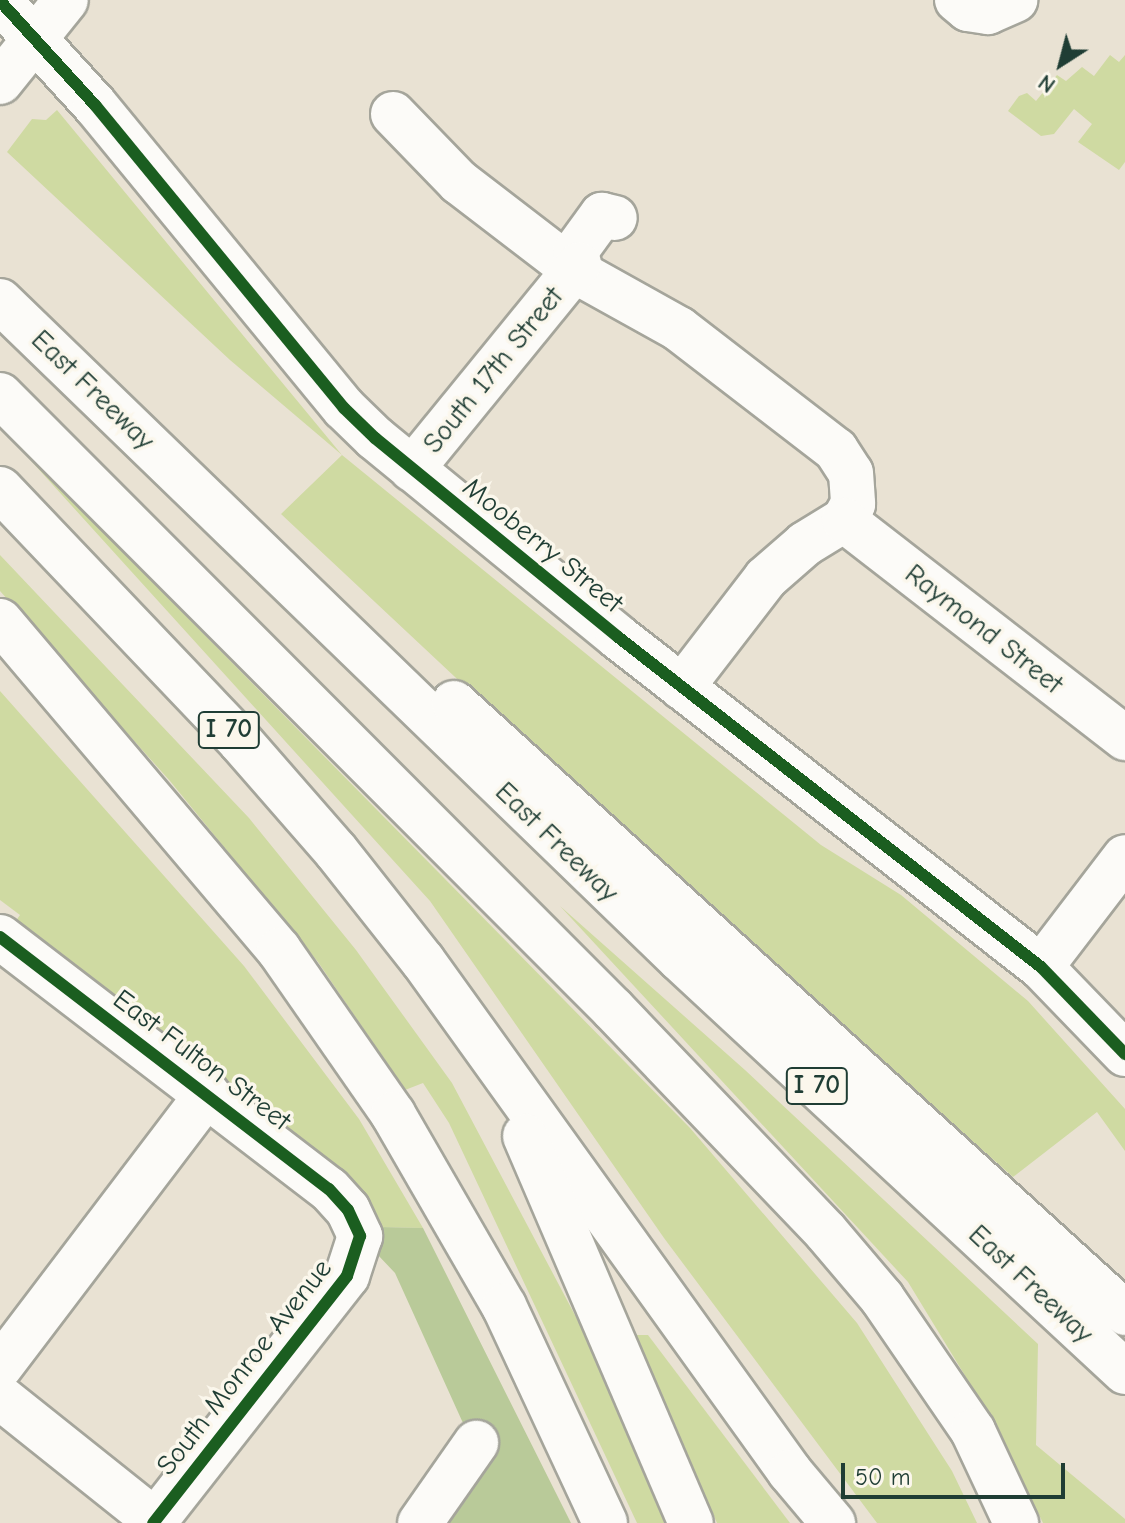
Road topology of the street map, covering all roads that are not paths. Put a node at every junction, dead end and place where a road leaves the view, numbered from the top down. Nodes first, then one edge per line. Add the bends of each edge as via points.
1 (66, 0) edge
2 (957, 0) edge
3 (1015, 0) edge
4 (0, 1) edge
5 (35, 38) junction
6 (0, 82) edge
7 (393, 114) dead end
8 (617, 216) dead end
9 (577, 268) junction
10 (0, 301) edge
11 (0, 395) edge
12 (171, 465) junction
13 (412, 469) junction
14 (0, 489) edge
15 (844, 520) junction
16 (0, 621) edge
17 (682, 687) junction
18 (1125, 738) edge
19 (1125, 857) edge
20 (8, 959) edge
21 (1041, 967) junction
22 (1125, 1054) edge
23 (494, 1064) junction
24 (207, 1094) junction
25 (360, 1236) joint
26 (1125, 1313) edge
27 (0, 1367) edge
28 (1125, 1372) edge
29 (0, 1397) edge
30 (476, 1443) dead end
31 (155, 1522) edge
32 (420, 1523) edge
33 (605, 1523) edge
34 (691, 1523) edge
35 (833, 1523) edge
36 (1016, 1523) edge

1 - 5 main road
2 - 3 main road via 968,9 988,12
4 - 5 main road, Mooberry Street
5 - 6 main road
5 - 13 main road, Mooberry Street via 344,408
7 - 9 main road via 459,182
8 - 9 main road, South 17th Street via 602,215 575,252
9 - 13 main road, South 17th Street
9 - 15 main road via 679,329 836,450 851,473 853,504
10 - 12 main road, East Freeway / I 70
11 - 36 main road via 602,998 826,1232 882,1298 973,1431
12 - 26 main road via 311,575
12 - 28 main road, East Freeway / I 70 via 647,927
13 - 17 main road, Mooberry Street
14 - 23 main road, I 70 via 240,741 336,851 423,961
15 - 17 main road via 805,544 766,578
15 - 18 main road, Raymond Street
16 - 33 main road via 279,950 393,1114 504,1306
17 - 21 main road, Mooberry Street
19 - 21 main road
20 - 24 main road, East Fulton Street
21 - 22 main road, Mooberry Street
23 - 34 main road
23 - 35 main road, I 70 via 781,1460
24 - 25 main road, East Fulton Street via 329,1189 348,1210
24 - 27 main road
25 - 31 main road, South Monroe Avenue via 347,1276
29 - 31 main road
30 - 32 main road

